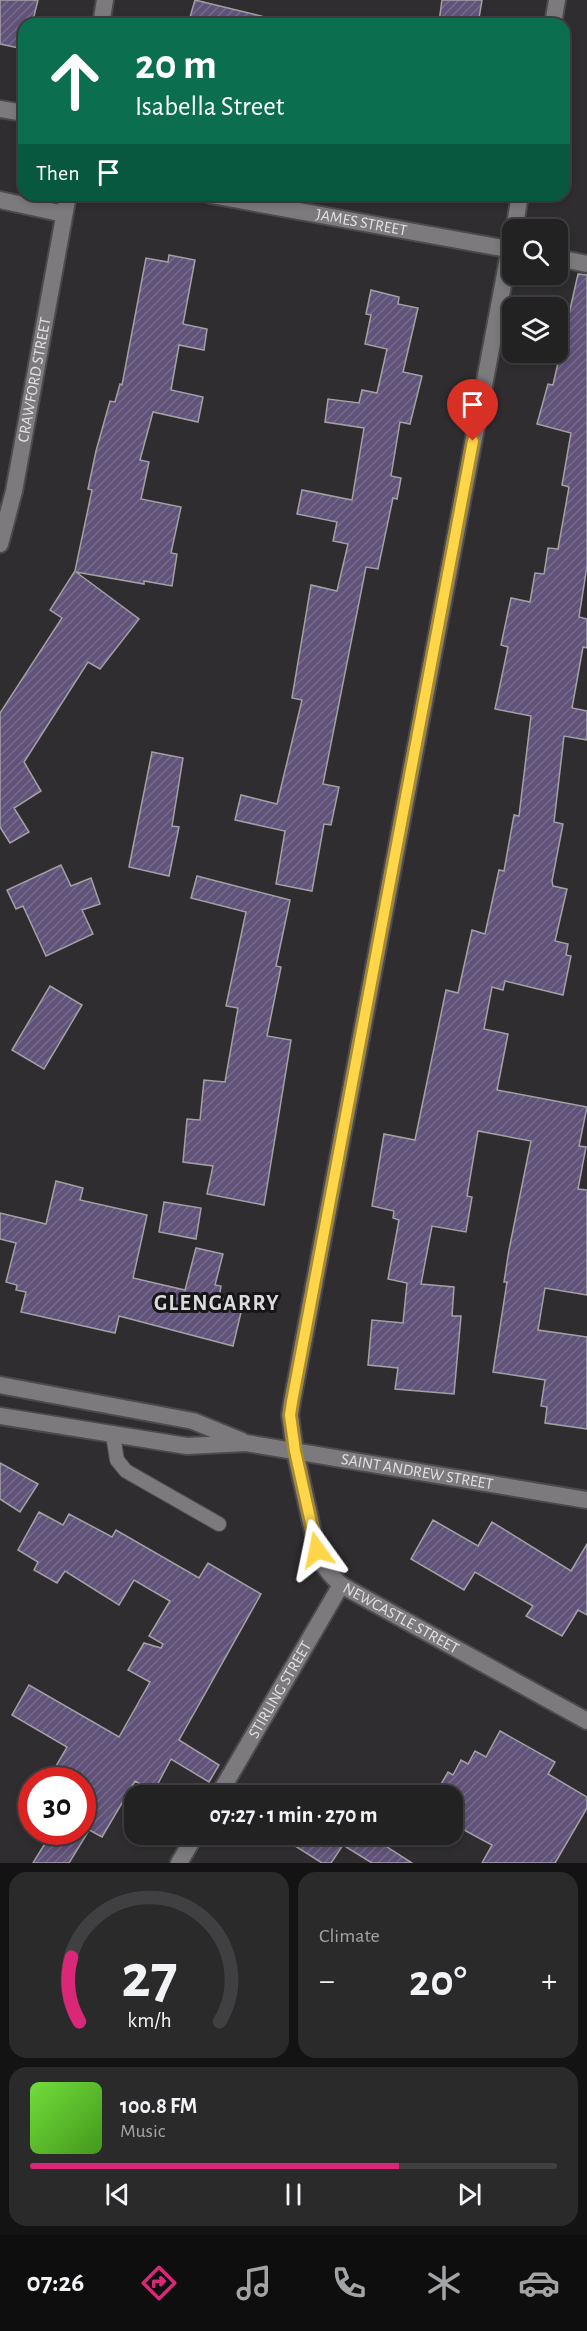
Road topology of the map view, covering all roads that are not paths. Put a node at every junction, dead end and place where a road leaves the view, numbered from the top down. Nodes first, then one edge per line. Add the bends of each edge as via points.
1 (105, 0) edge
2 (557, 0) edge
3 (101, 18) edge
4 (554, 18) edge
5 (0, 109) edge
6 (18, 112) edge
7 (0, 200) edge
8 (67, 201) edge
9 (251, 201) edge
10 (519, 201) edge
11 (64, 214) junction
12 (516, 219) edge
13 (502, 239) edge
14 (568, 260) edge
15 (587, 264) edge
16 (503, 285) edge
17 (0, 544) edge
18 (0, 1385) edge
19 (0, 1416) edge
20 (113, 1435) junction
21 (246, 1443) junction
22 (295, 1451) junction
23 (587, 1500) edge
24 (219, 1524) dead end
25 (341, 1585) junction
26 (587, 1721) edge
27 (224, 1785) edge
28 (190, 1845) edge
29 (179, 1863) edge

1 - 3 street
2 - 4 street
5 - 6 street
7 - 11 street
8 - 11 street, CRAWFORD STREET
9 - 13 street, JAMES STREET
10 - 12 street, NEWCASTLE STREET
11 - 17 street, CRAWFORD STREET via 14,491
14 - 15 street
16 - 22 street, NEWCASTLE STREET via 292,1402
18 - 21 street, SAINT ANDREW STREET via 194,1421
19 - 20 street, SAINT ANDREW STREET
20 - 21 street, SAINT ANDREW STREET via 187,1446
20 - 24 lane via 117,1460 126,1471
21 - 22 street, SAINT ANDREW STREET
22 - 23 street, SAINT ANDREW STREET
22 - 25 street, NEWCASTLE STREET via 317,1550 322,1564
25 - 26 street, NEWCASTLE STREET
25 - 27 street, STIRLING STREET
28 - 29 street

